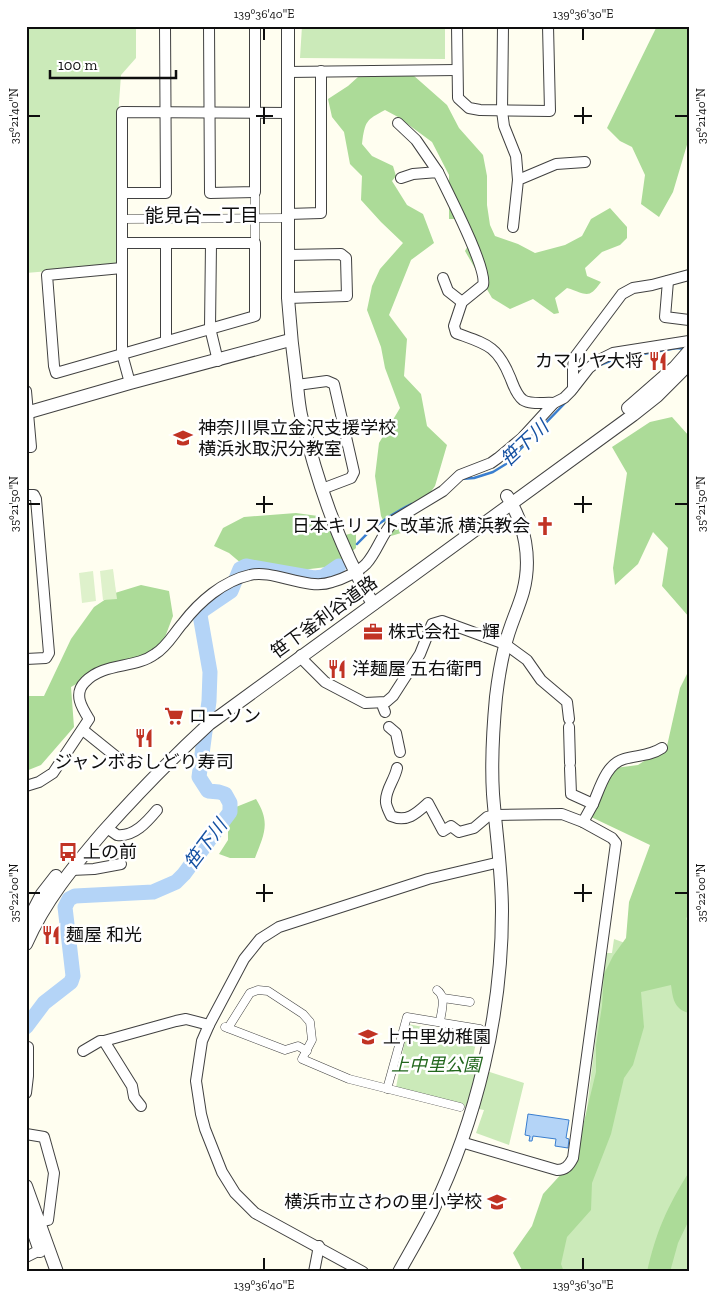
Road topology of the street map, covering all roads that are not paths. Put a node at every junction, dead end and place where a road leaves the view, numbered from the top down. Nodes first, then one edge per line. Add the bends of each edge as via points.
1 (165, 26) edge
2 (209, 26) edge
3 (254, 26) edge
4 (288, 26) edge
5 (457, 26) edge
6 (503, 26) edge
7 (548, 26) edge
8 (457, 70) junction
9 (321, 71) junction
10 (288, 72) junction
11 (502, 111) junction
12 (166, 112) junction
13 (210, 113) junction
14 (255, 113) junction
15 (288, 113) junction
16 (398, 123) dead end
17 (586, 162) dead end
18 (438, 172) junction
19 (402, 178) dead end
20 (518, 180) junction
21 (256, 192) junction
22 (122, 193) junction
23 (288, 216) junction
24 (122, 219) junction
25 (254, 219) junction
26 (513, 227) dead end
27 (122, 243) junction
28 (166, 243) junction
29 (255, 243) junction
30 (211, 244) junction
31 (288, 255) junction
32 (122, 268) junction
33 (689, 275) edge
34 (443, 278) dead end
35 (668, 281) junction
36 (288, 298) junction
37 (462, 302) junction
38 (689, 320) edge
39 (210, 328) junction
40 (290, 340) junction
41 (166, 341) junction
42 (689, 341) edge
43 (122, 354) junction
44 (687, 358) edge
45 (218, 361) junction
46 (130, 383) junction
47 (297, 385) junction
48 (573, 388) junction
49 (26, 391) edge
50 (554, 403) junction
51 (27, 412) edge
52 (26, 447) edge
53 (322, 488) junction
54 (26, 495) edge
55 (509, 499) junction
56 (355, 572) junction
57 (371, 600) junction
58 (505, 644) junction
59 (301, 655) junction
60 (26, 659) edge
61 (224, 707) junction
62 (389, 727) dead end
63 (83, 730) junction
64 (662, 748) dead end
65 (400, 752) dead end
66 (119, 759) dead end
67 (397, 768) dead end
68 (26, 786) edge
69 (593, 804) junction
70 (157, 810) dead end
71 (496, 815) junction
72 (583, 822) junction
73 (107, 828) junction
74 (500, 862) junction
75 (121, 864) dead end
76 (71, 870) junction
77 (26, 925) edge
78 (26, 944) edge
79 (437, 990) dead end
80 (443, 998) junction
81 (470, 1002) dead end
82 (440, 1022) junction
83 (209, 1024) junction
84 (480, 1029) dead end
85 (104, 1041) junction
86 (28, 1047) dead end
87 (83, 1051) dead end
88 (307, 1051) junction
89 (387, 1089) junction
90 (26, 1093) edge
91 (141, 1106) dead end
92 (460, 1107) dead end
93 (26, 1134) edge
94 (461, 1142) junction
95 (26, 1186) edge
96 (26, 1211) edge
97 (35, 1223) junction
98 (318, 1246) junction
99 (40, 1250) junction
100 (26, 1257) edge
101 (48, 1272) edge
102 (57, 1272) edge
103 (314, 1272) edge
104 (363, 1272) edge
105 (399, 1272) edge

1 - 12 street
2 - 13 street
3 - 14 street
4 - 10 street
5 - 8 street
6 - 11 street
7 - 11 street via 550,111
8 - 9 street
8 - 11 street via 458,98 469,108
9 - 10 street
9 - 23 street via 321,213
10 - 15 street
11 - 20 street via 504,126 516,156
12 - 13 street
12 - 22 street via 122,112
12 - 22 street via 166,193
13 - 14 street
13 - 21 street via 210,193
14 - 15 street
14 - 21 street
15 - 23 street
16 - 18 street via 416,140
17 - 20 street via 556,164
18 - 19 street
18 - 37 street via 484,276 483,285
20 - 26 street
21 - 25 street
22 - 24 street
23 - 25 street
23 - 31 street
24 - 25 street
24 - 27 street
25 - 29 street
27 - 28 street
27 - 32 street
28 - 30 street
28 - 41 street
29 - 30 street
29 - 39 street via 255,316
30 - 39 street
31 - 36 street
31 - 36 street via 341,254 346,258 347,296
32 - 43 street
32 - 43 street via 53,274 47,278 56,372
33 - 35 street
34 - 37 street via 448,291
35 - 38 street via 665,317
35 - 48 street via 633,288 622,294 574,358
36 - 40 street
37 - 50 street via 454,326 456,333 488,344 501,358 523,400
39 - 41 street
39 - 45 street
40 - 45 street
40 - 47 street
41 - 43 street
42 - 48 street via 613,353 589,368
43 - 46 street
44 - 55 street, 笹下釜利谷道路 via 635,403
45 - 46 street
46 - 51 street
47 - 53 street via 301,414
47 - 53 street via 327,381 334,384 354,472 351,478
48 - 50 street
49 - 51 street
50 - 56 street via 522,438 498,458 460,475 447,488 389,526 365,565
51 - 52 street via 31,447
53 - 56 street
54 - 60 street via 34,495 36,499 48,653 46,658
55 - 57 street, 笹下釜利谷道路
55 - 58 street via 516,510 526,544 526,579
56 - 57 street
56 - 63 street via 322,584 252,574 228,585 199,603 155,655 102,671 85,682 79,700 89,720
57 - 59 street, 笹下釜利谷道路
57 - 61 street, 笹下釜利谷道路
58 - 59 street via 442,621 432,624 420,654 386,702 365,703 325,682
58 - 69 street via 527,660 541,680 567,702 571,794
58 - 71 street via 496,697 492,760
59 - 61 street, 笹下釜利谷道路
61 - 73 street, 笹下釜利谷道路
61 - 77 street, 笹下釜利谷道路 via 200,720 106,817 42,894
62 - 65 street via 396,733
63 - 66 street
63 - 68 street via 53,774
64 - 69 street via 650,755 624,759 614,765
67 - 71 street via 386,799 391,816 398,819 412,816 428,803 443,831 451,826 459,832 474,828 487,817
69 - 72 street
70 - 73 street via 132,833 117,835
71 - 72 street via 562,814
71 - 74 street
72 - 94 street via 612,838 616,850 573,1158 563,1170 557,1170
73 - 76 street, 笹下釜利谷道路
74 - 83 street via 428,879 279,927 260,939 244,959
74 - 94 street via 500,960 490,1043
75 - 76 street
76 - 78 street, 笹下釜利谷道路 via 48,902
79 - 80 street
80 - 81 street
80 - 82 street
82 - 84 street
82 - 89 street via 407,1017
83 - 85 street via 186,1019
83 - 98 street via 198,1060 197,1098 222,1172 235,1193 255,1213
85 - 87 street
85 - 91 street
86 - 90 street
88 - 88 street via 298,1046 285,1050 226,1027 250,994 258,990 268,991 307,1017 312,1028
88 - 89 street via 302,1060 349,1079
89 - 92 street
93 - 97 street via 44,1137 54,1173 48,1220
94 - 105 street via 431,1213
95 - 97 street
96 - 97 street
97 - 99 street
97 - 102 street
98 - 103 street
98 - 104 street
99 - 100 street
99 - 101 street

